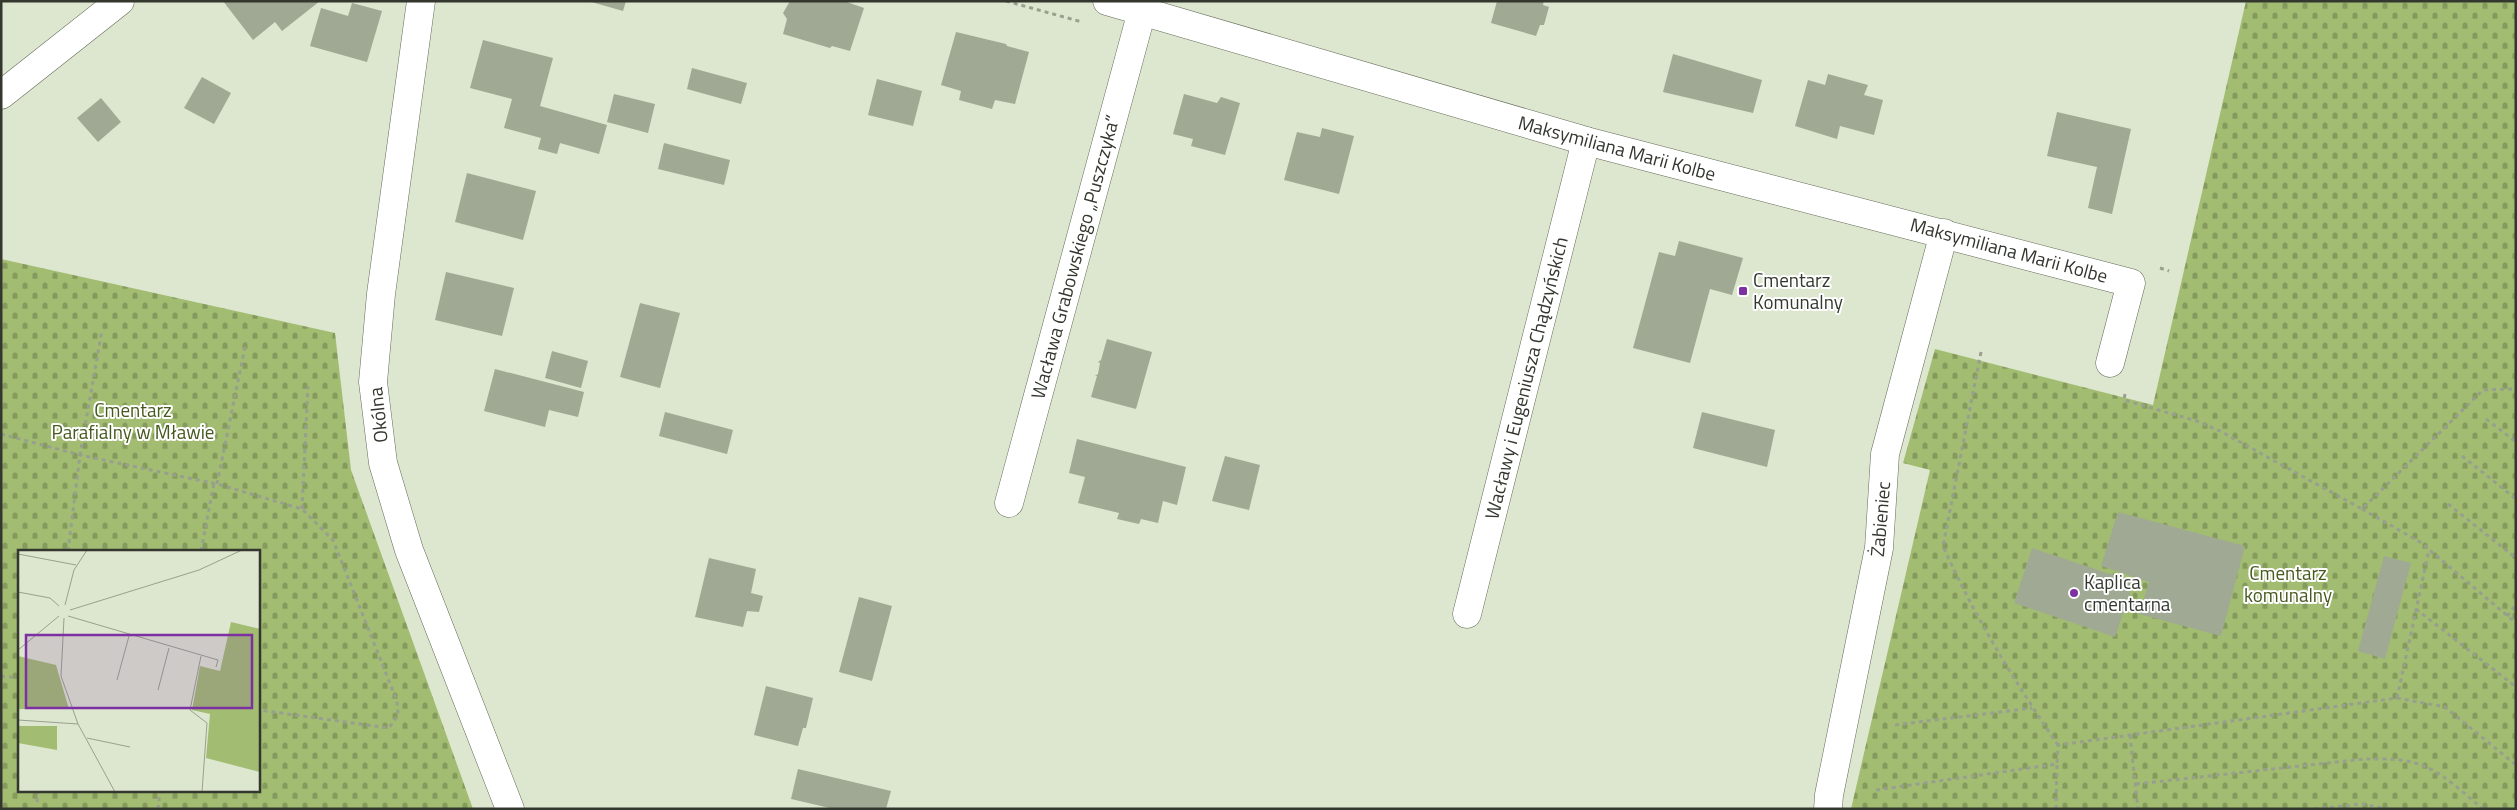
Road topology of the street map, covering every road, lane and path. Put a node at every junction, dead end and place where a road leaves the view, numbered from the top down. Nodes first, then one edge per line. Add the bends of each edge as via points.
1 (120, 1) edge
2 (421, 1) edge
3 (1006, 1) edge
4 (1107, 1) edge
5 (1138, 24) junction
6 (1, 95) edge
7 (1586, 141) junction
8 (1944, 233) junction
9 (102, 330) dead end
10 (246, 342) dead end
11 (1981, 352) dead end
12 (2110, 363) dead end
13 (308, 386) dead end
14 (2516, 389) edge
15 (2125, 394) dead end
16 (2486, 419) dead end
17 (1, 434) edge
18 (2516, 442) edge
19 (80, 455) junction
20 (2462, 456) dead end
21 (215, 484) junction
22 (2516, 499) edge
23 (1009, 502) dead end
24 (2448, 504) dead end
25 (302, 509) junction
26 (2362, 509) junction
27 (68, 550) edge
28 (202, 550) edge
29 (2429, 550) junction
30 (2516, 558) edge
31 (2516, 605) edge
32 (2416, 609) junction
33 (1467, 614) dead end
34 (2507, 616) junction
35 (2516, 623) edge
36 (1, 676) edge
37 (18, 678) edge
38 (2516, 687) edge
39 (2397, 698) junction
40 (2032, 708) junction
41 (260, 710) edge
42 (1895, 725) dead end
43 (2130, 735) junction
44 (2058, 745) junction
45 (2057, 764) junction
46 (2516, 765) edge
47 (2136, 784) junction
48 (1876, 790) dead end
49 (38, 792) edge
50 (160, 792) edge
51 (37, 802) dead end
52 (158, 809) edge
53 (510, 809) edge
54 (1828, 809) edge
55 (2056, 809) edge
56 (2138, 809) edge
57 (2314, 809) edge
58 (2389, 809) edge
59 (2483, 809) edge

1 - 6 street
2 - 53 street, Okólna via 381,294 373,382 383,463 410,550
3 - 5 path
4 - 5 street, Maksymiliana Marii Kolbe
5 - 7 street, Maksymiliana Marii Kolbe
5 - 23 street, Wacława Grabowskiego „Puszczyka”
7 - 8 street, Maksymiliana Marii Kolbe
7 - 33 street, Wacławy i Eugeniusza Chądzyńskich
8 - 12 street, Maksymiliana Marii Kolbe via 2131,283
8 - 54 street, Żabieniec via 1885,454 1879,548 1828,795
9 - 19 path
10 - 21 path
11 - 40 path via 1944,546 1955,572
13 - 25 path
14 - 26 path via 2483,390
15 - 26 path via 2124,400 2220,431
16 - 18 path
17 - 19 path
19 - 21 path
19 - 27 path
20 - 22 path
21 - 25 path
21 - 28 path
24 - 30 path
25 - 41 path via 333,540 397,701 398,715 389,728
26 - 29 path
29 - 32 path
29 - 34 path
31 - 34 path
32 - 38 path
32 - 39 path
34 - 35 path
36 - 37 path
39 - 43 path
39 - 46 path via 2445,707
40 - 42 path
40 - 44 path
43 - 44 path
43 - 47 path
44 - 45 path
45 - 48 path
45 - 55 path
47 - 56 path
47 - 59 path via 2389,759 2415,763 2439,774
49 - 51 path
50 - 52 path
57 - 58 path via 2362,804

